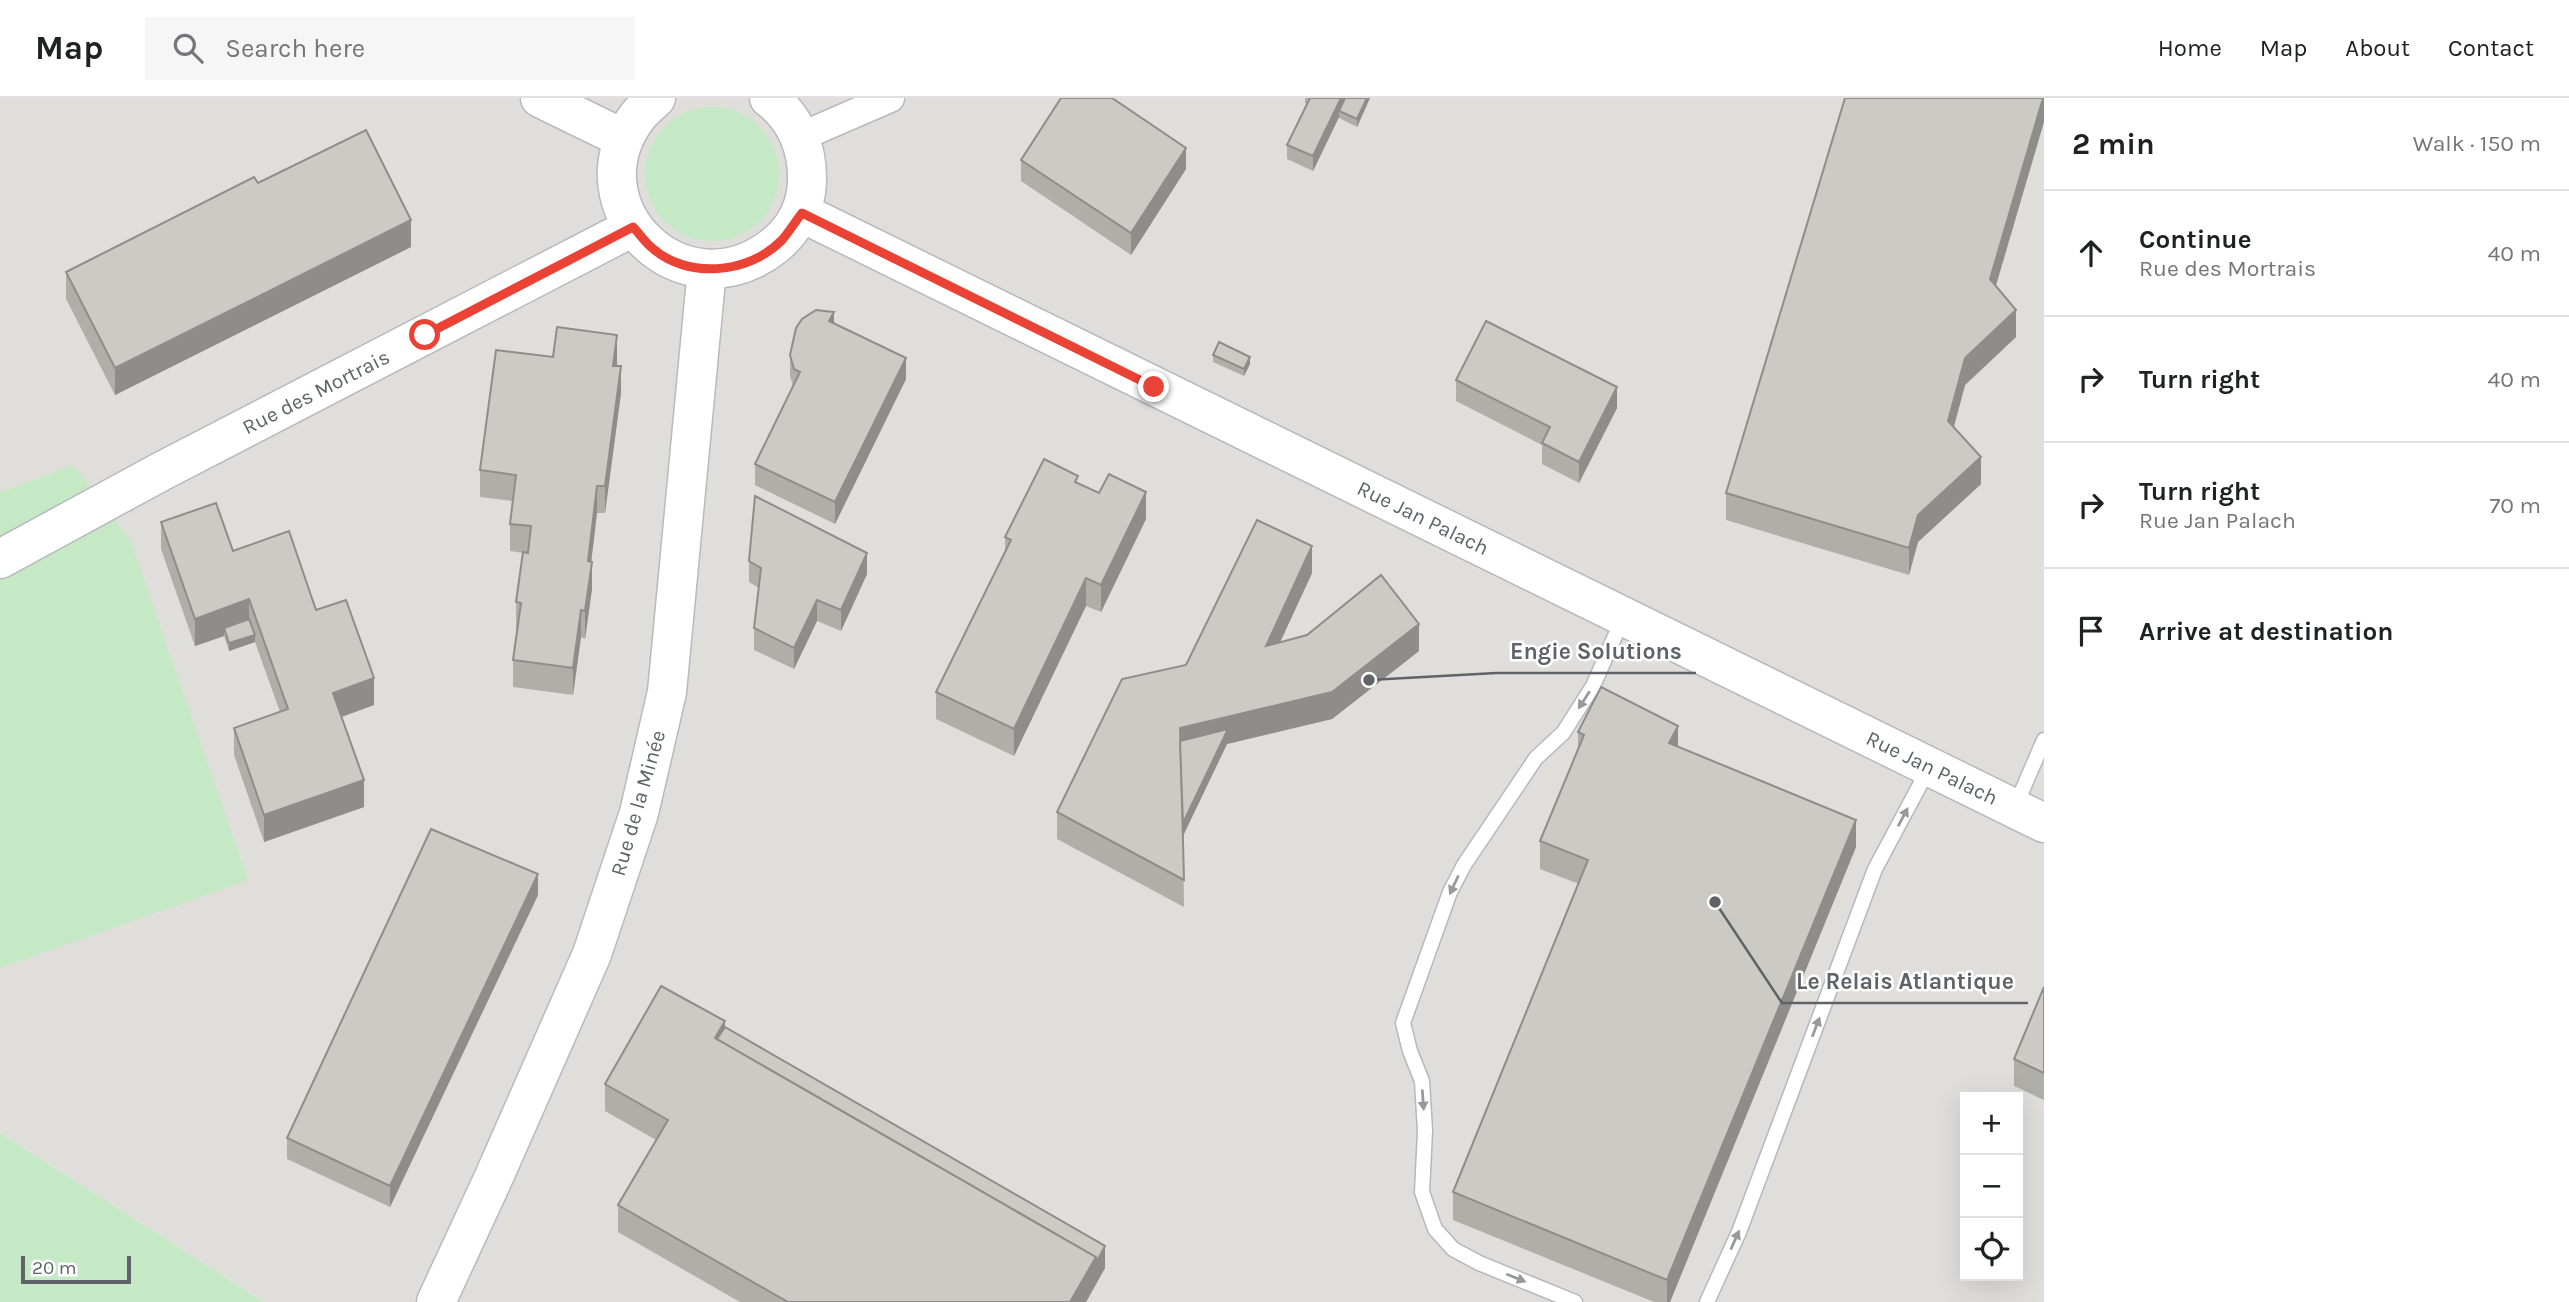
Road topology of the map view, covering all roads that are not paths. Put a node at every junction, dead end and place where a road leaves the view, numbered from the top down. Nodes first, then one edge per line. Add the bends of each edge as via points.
1 (540, 98) edge
2 (656, 98) edge
3 (769, 98) edge
4 (890, 98) edge
5 (800, 137) junction
6 (624, 139) junction
7 (802, 213) junction
8 (633, 227) junction
9 (707, 269) junction
10 (0, 559) edge
11 (1624, 617) junction
12 (2044, 740) edge
13 (1930, 767) junction
14 (2029, 816) edge
15 (436, 1302) edge
16 (1575, 1302) edge
17 (1707, 1302) edge

1 - 6 street
2 - 6 street via 637,116
3 - 5 street via 789,117
4 - 5 street
5 - 7 street via 807,164
6 - 8 street via 618,184
7 - 9 street via 782,240 760,257 735,267
7 - 11 street, Rue Jan Palach
8 - 9 street via 661,254
8 - 10 street, Rue des Mortrais
9 - 15 street, Rue de la Minée via 667,692 639,813 592,954
11 - 13 street, Rue Jan Palach
11 -> 16 lane via 1593,686 1569,724 1536,758 1464,865 1403,1023 1422,1081 1422,1192 1435,1229 1453,1250
12 - 14 lane
13 - 14 street, Rue Jan Palach
17 -> 13 lane via 1739,1232 1875,869

